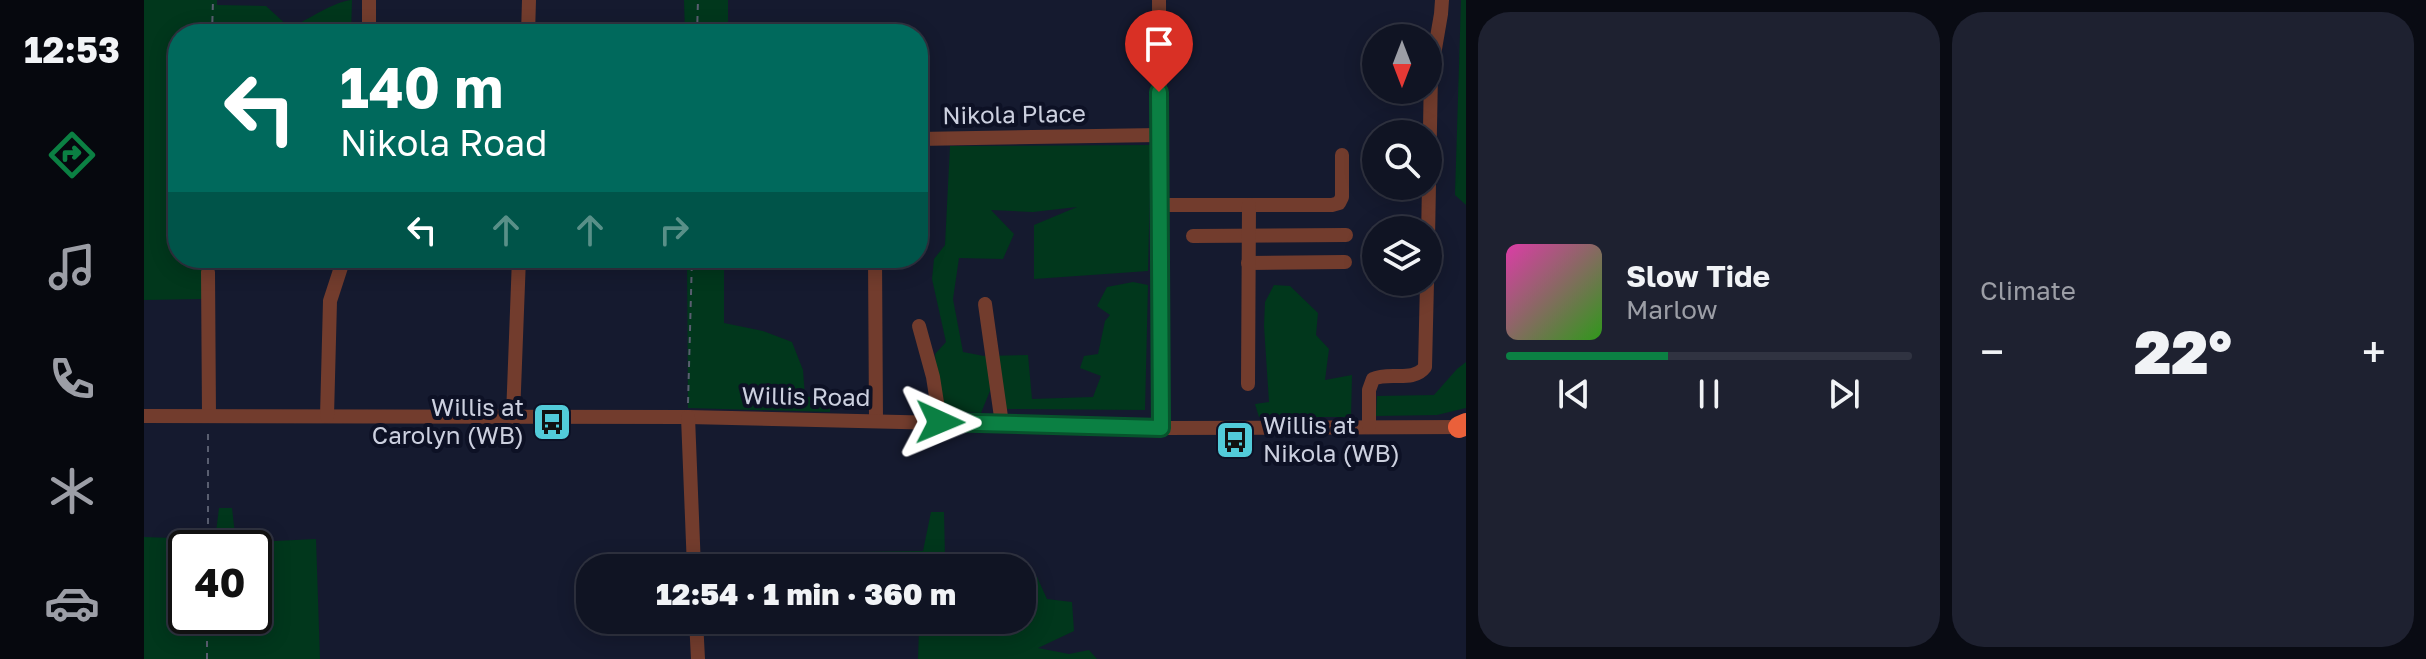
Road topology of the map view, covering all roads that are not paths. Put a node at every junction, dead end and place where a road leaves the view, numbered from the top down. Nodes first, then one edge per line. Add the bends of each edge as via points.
1 (369, 0) edge
2 (529, 0) edge
3 (1159, 0) edge
4 (1442, 0) edge
5 (369, 24) edge
6 (528, 24) edge
7 (1159, 135) junction
8 (928, 139) edge
9 (1342, 155) dead end
10 (1159, 205) junction
11 (1249, 205) junction
12 (1428, 216) edge
13 (1346, 235) dead end
14 (1193, 236) dead end
15 (1248, 237) junction
16 (1345, 262) dead end
17 (1248, 263) junction
18 (341, 268) edge
19 (519, 268) edge
20 (875, 268) edge
21 (208, 272) dead end
22 (1427, 296) edge
23 (985, 304) dead end
24 (919, 326) dead end
25 (1248, 384) dead end
26 (144, 416) edge
27 (209, 416) junction
28 (327, 416) junction
29 (513, 416) junction
30 (688, 417) junction
31 (876, 421) junction
32 (940, 422) junction
33 (1002, 424) junction
34 (1369, 427) junction
35 (1464, 427) edge
36 (1161, 428) junction
37 (693, 554) edge
38 (697, 634) edge
39 (698, 659) edge

1 - 5 street
2 - 6 street
3 - 7 street
4 - 12 street via 1431,72
7 - 8 street, Nikola Place
7 - 10 street
9 - 11 street via 1339,203
10 - 11 street
10 - 36 street
11 - 15 street
13 - 15 street
14 - 15 street
15 - 17 street
16 - 17 street
17 - 25 street
18 - 28 street via 330,301
19 - 29 street
20 - 31 street
21 - 27 street
22 - 34 street via 1425,367 1410,376 1373,379
23 - 33 street
24 - 32 street
26 - 27 street, Willis Road
27 - 28 street, Willis Road
28 - 29 street, Willis Road
29 - 30 street, Willis Road
30 - 31 street, Willis Road
30 - 37 street
31 - 32 street, Willis Road
32 - 33 street, Willis Road
33 - 36 street, Willis Road
34 - 35 street, Willis Road
34 - 36 street, Willis Road
38 - 39 street

